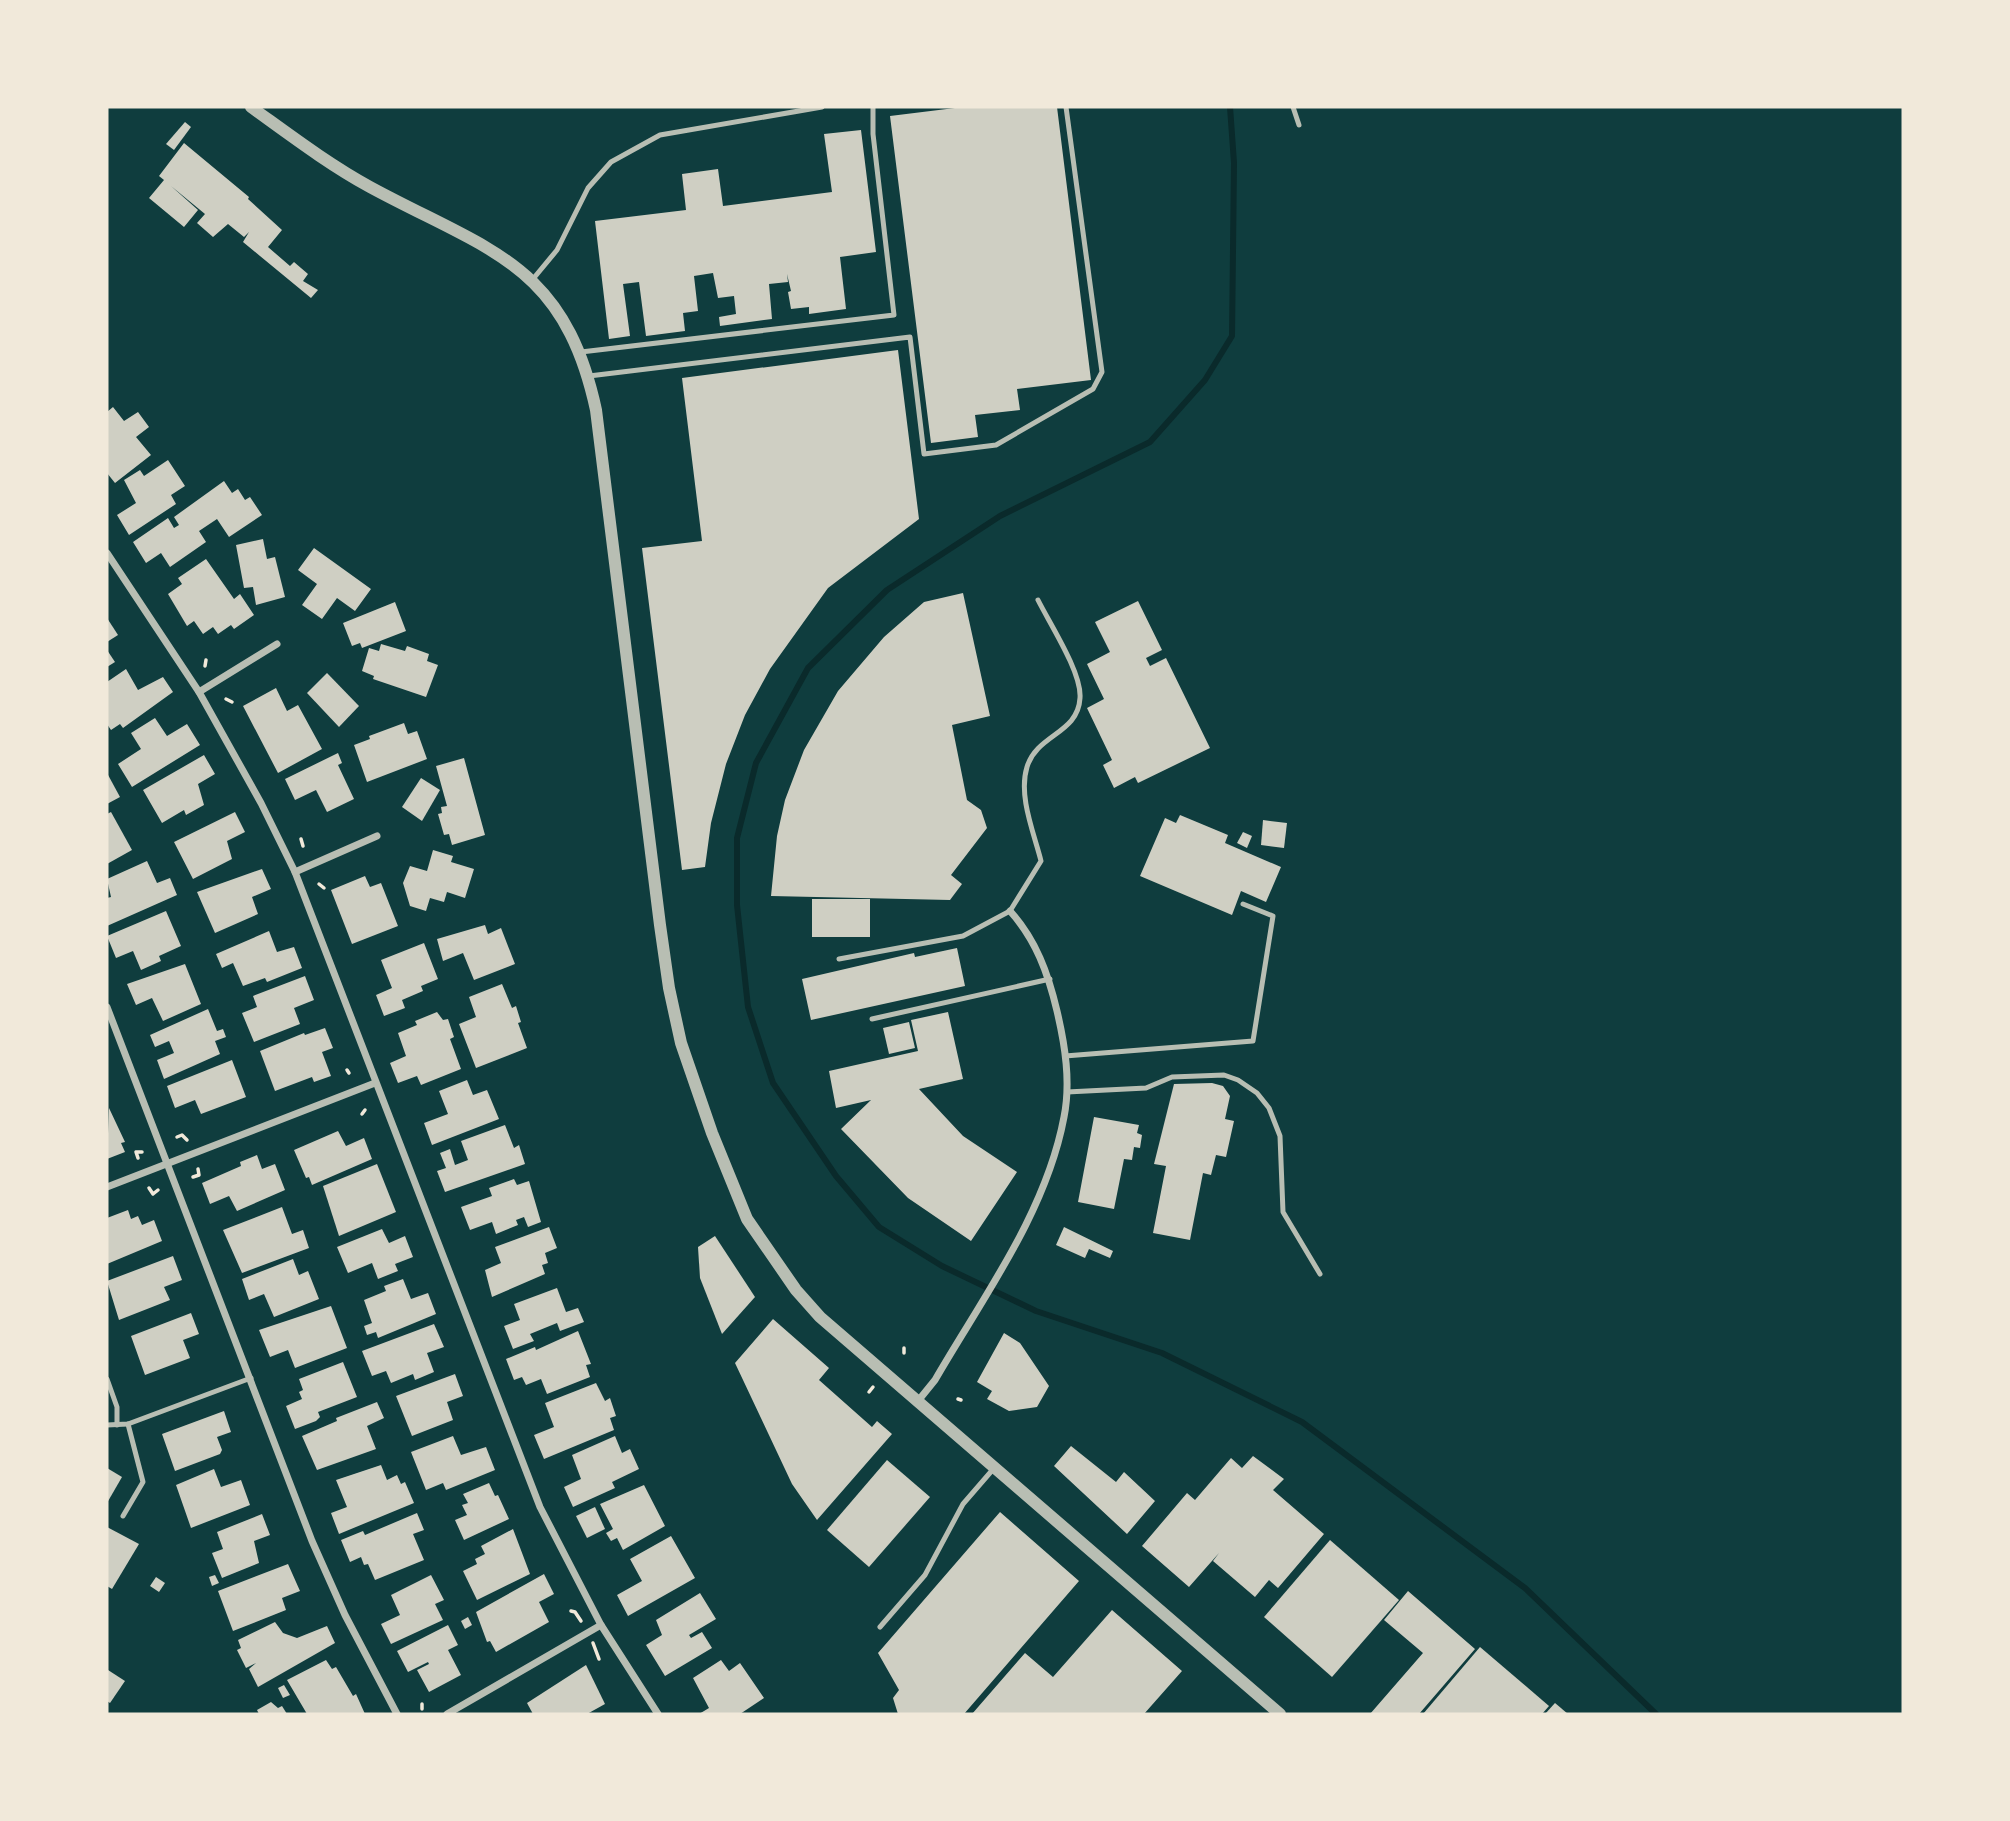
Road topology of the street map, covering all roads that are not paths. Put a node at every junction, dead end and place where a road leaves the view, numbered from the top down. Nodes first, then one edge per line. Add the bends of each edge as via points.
1 (251, 107) edge
2 (822, 107) edge
3 (873, 107) edge
4 (1066, 107) edge
5 (1293, 107) edge
6 (1299, 125) dead end
7 (533, 279) junction
8 (581, 352) junction
9 (589, 376) junction
10 (107, 553) edge
11 (1038, 600) dead end
12 (277, 644) dead end
13 (199, 692) junction
14 (377, 836) dead end
15 (295, 872) junction
16 (1244, 904) dead end
17 (1010, 911) junction
18 (839, 959) dead end
19 (1050, 979) junction
20 (107, 1007) edge
21 (872, 1019) dead end
22 (1065, 1056) junction
23 (375, 1083) junction
24 (1067, 1092) junction
25 (168, 1164) junction
26 (107, 1187) edge
27 (1320, 1273) dead end
28 (251, 1378) junction
29 (107, 1379) edge
30 (918, 1401) junction
31 (128, 1424) junction
32 (107, 1425) edge
33 (117, 1425) junction
34 (995, 1467) junction
35 (123, 1516) dead end
36 (600, 1625) junction
37 (880, 1627) dead end
38 (397, 1714) edge
39 (447, 1714) edge
40 (658, 1714) edge
41 (1280, 1714) edge

1 - 7 street via 339,168 486,244
2 - 7 lane via 660,135 636,146 611,162 588,188 557,250
3 - 8 lane via 894,314
4 - 9 lane via 1102,372 1093,389 996,445 923,454 910,337
5 - 6 lane
7 - 8 street via 559,312
8 - 9 street
9 - 30 street via 669,988 681,1043 747,1219 776,1263 820,1317
10 - 13 street
11 - 17 lane via 1081,695 1070,726 1035,751 1027,767 1026,800 1041,861
12 - 13 street
13 - 15 street
14 - 15 street
15 - 23 street
16 - 22 lane via 1273,916 1253,1041
17 - 18 lane via 963,936
17 - 19 street via 1029,932
19 - 21 lane
19 - 22 street
20 - 25 street
22 - 24 street
23 - 25 street
23 - 36 street via 516,1450
24 - 27 lane via 1146,1088 1172,1077 1224,1075 1238,1080 1269,1108 1280,1136 1283,1212
24 - 30 street via 1065,1116 1042,1189 964,1331
25 - 26 street
25 - 28 street
28 - 31 lane
28 - 38 street via 312,1541
29 - 33 lane via 117,1407
30 - 34 street
31 - 33 lane
31 - 35 lane via 143,1482
32 - 33 lane
34 - 37 lane via 963,1504 925,1575
34 - 41 street
36 - 39 street
36 - 40 street

